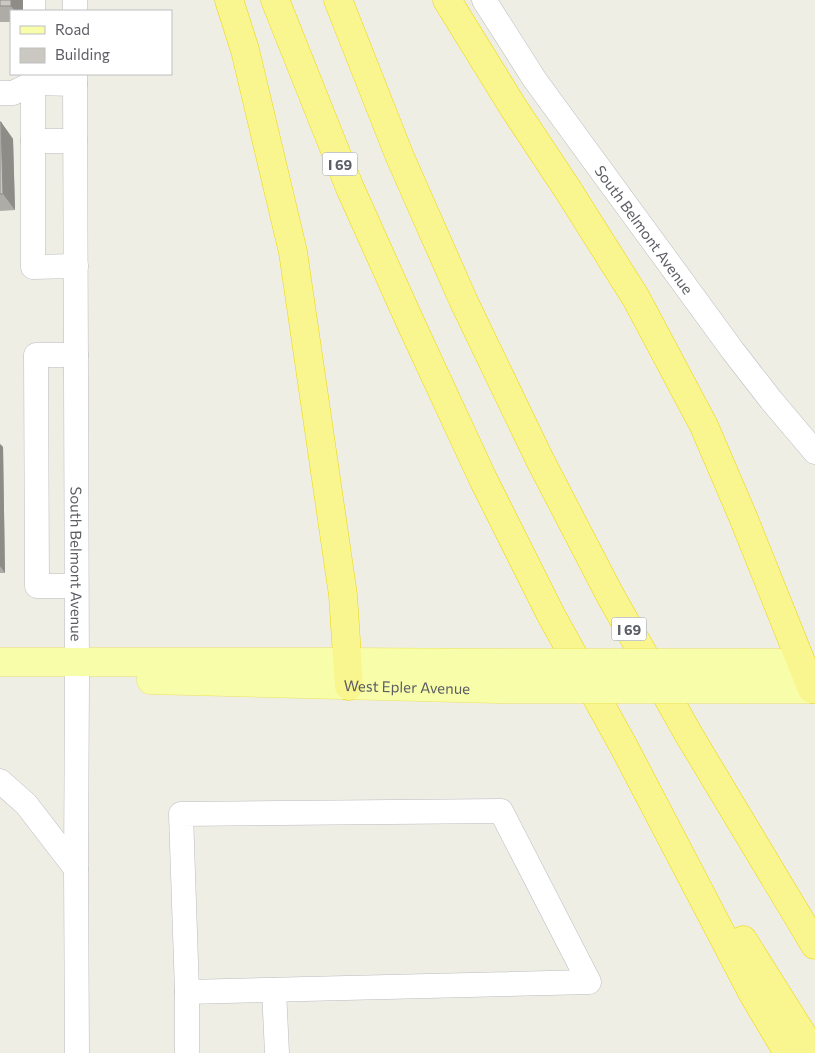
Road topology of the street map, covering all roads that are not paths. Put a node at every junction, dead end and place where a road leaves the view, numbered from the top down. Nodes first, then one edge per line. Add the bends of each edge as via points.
1 (229, 0) edge
2 (275, 0) edge
3 (338, 0) edge
4 (447, 0) edge
5 (484, 0) edge
6 (33, 78) edge
7 (75, 79) edge
8 (0, 93) edge
9 (33, 141) junction
10 (75, 141) junction
11 (76, 266) junction
12 (76, 355) junction
13 (815, 452) edge
14 (76, 586) junction
15 (0, 662) edge
16 (77, 670) junction
17 (348, 674) junction
18 (811, 675) edge
19 (0, 679) edge
20 (624, 747) junction
21 (0, 781) edge
22 (76, 869) junction
23 (815, 945) edge
24 (274, 990) junction
25 (186, 992) junction
26 (77, 1053) edge
27 (187, 1053) edge
28 (277, 1053) edge
29 (788, 1053) edge
30 (814, 1053) edge

1 - 17 highway via 293,252 343,595
2 - 20 highway, I 69 via 350,188 428,362 551,615
3 - 23 highway, I 69 via 404,166 464,302 540,460 614,603
4 - 18 highway via 636,298 704,426
5 - 13 street, South Belmont Avenue via 535,80 721,335
6 - 7 street
6 - 8 street via 13,93
6 - 9 street
7 - 10 street, South Belmont Avenue
9 - 10 street
9 - 11 street via 33,267
10 - 11 street, South Belmont Avenue
11 - 12 street, South Belmont Avenue
12 - 14 street, South Belmont Avenue
12 - 14 street via 36,356 37,586
14 - 16 street, South Belmont Avenue
15 - 16 main road, West Epler Avenue
16 - 17 main road, West Epler Avenue
16 - 19 main road, West Epler Avenue
16 - 22 street, South Belmont Avenue
17 - 18 main road, West Epler Avenue, bridge
20 - 29 highway, I 69 via 753,994
20 - 30 highway
21 - 22 street via 26,804
22 - 26 street, South Belmont Avenue
24 - 25 street
24 - 25 street via 589,982 501,811 181,814
24 - 28 street
25 - 27 street

